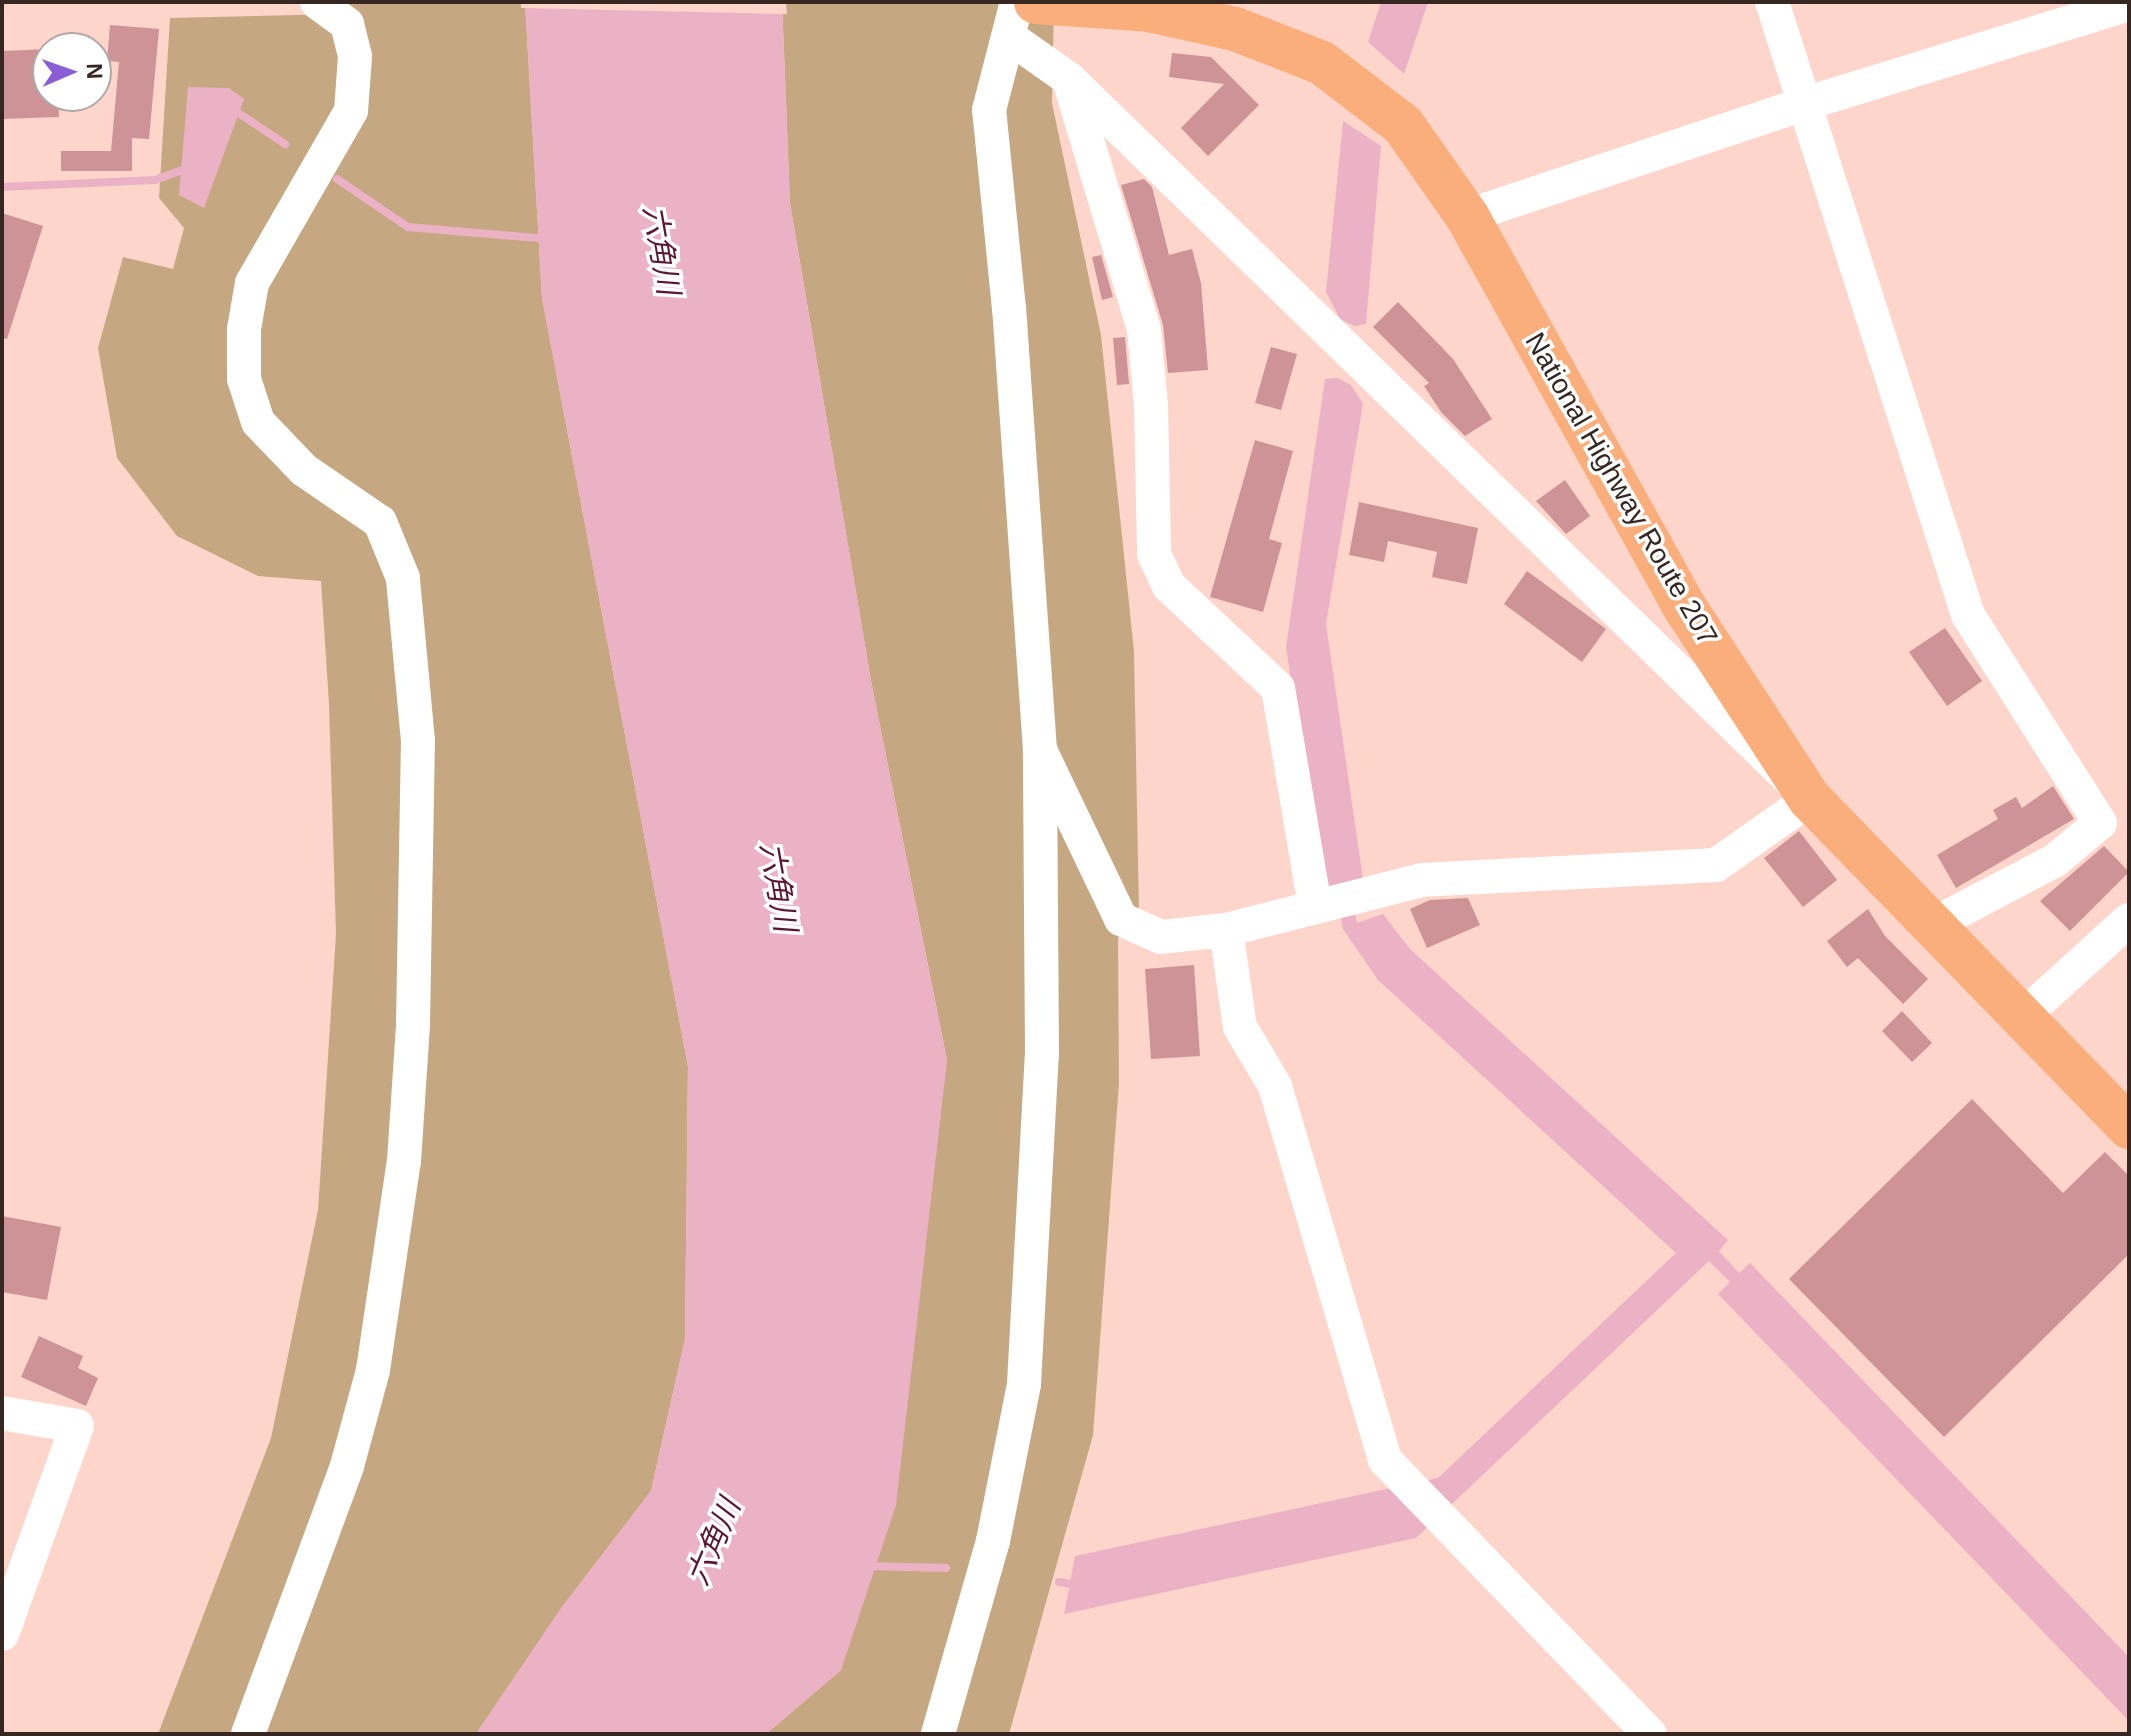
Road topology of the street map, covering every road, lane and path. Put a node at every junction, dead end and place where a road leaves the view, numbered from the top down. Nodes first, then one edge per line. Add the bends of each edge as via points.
1 (317, 2) edge
2 (1017, 2) edge
3 (1036, 2) edge
4 (1772, 2) edge
5 (2129, 4) edge
6 (1012, 39) junction
7 (1069, 79) junction
8 (1804, 104) junction
9 (1467, 216) junction
10 (1040, 750) junction
11 (1810, 799) junction
12 (1335, 901) junction
13 (2129, 920) edge
14 (1932, 925) junction
15 (1226, 930) junction
16 (2023, 1016) junction
17 (2129, 1127) edge
18 (2, 1413) edge
19 (2, 1634) edge
20 (248, 1734) edge
21 (938, 1734) edge
22 (1650, 1734) edge

1 - 20 street via 347,24 355,56 351,111 252,283 244,329 244,379 258,422 304,470 380,522 403,578 418,741 414,994 404,1161 373,1370 347,1466
2 - 6 street
3 - 9 highway, National Highway Route 207 via 1149,10 1235,29 1322,63 1403,125
4 - 8 street
5 - 8 street
6 - 7 street
6 - 10 street via 989,110 1009,309
7 - 11 street
7 - 12 street via 1144,330 1154,554 1169,586 1278,688
8 - 9 street
8 - 14 street via 1968,615 2100,823 2054,861
9 - 11 highway, National Highway Route 207 via 1682,603
10 - 15 street via 1121,919 1161,937
10 - 21 street via 1042,1054 1024,1384 993,1541
11 - 12 street via 1716,865 1422,880
11 - 14 highway, National Highway Route 207
12 - 15 street
13 - 16 street
14 - 16 highway, National Highway Route 207
15 - 22 street via 1240,1027 1275,1086 1385,1460
16 - 17 highway, National Highway Route 207
18 - 19 street via 77,1426

